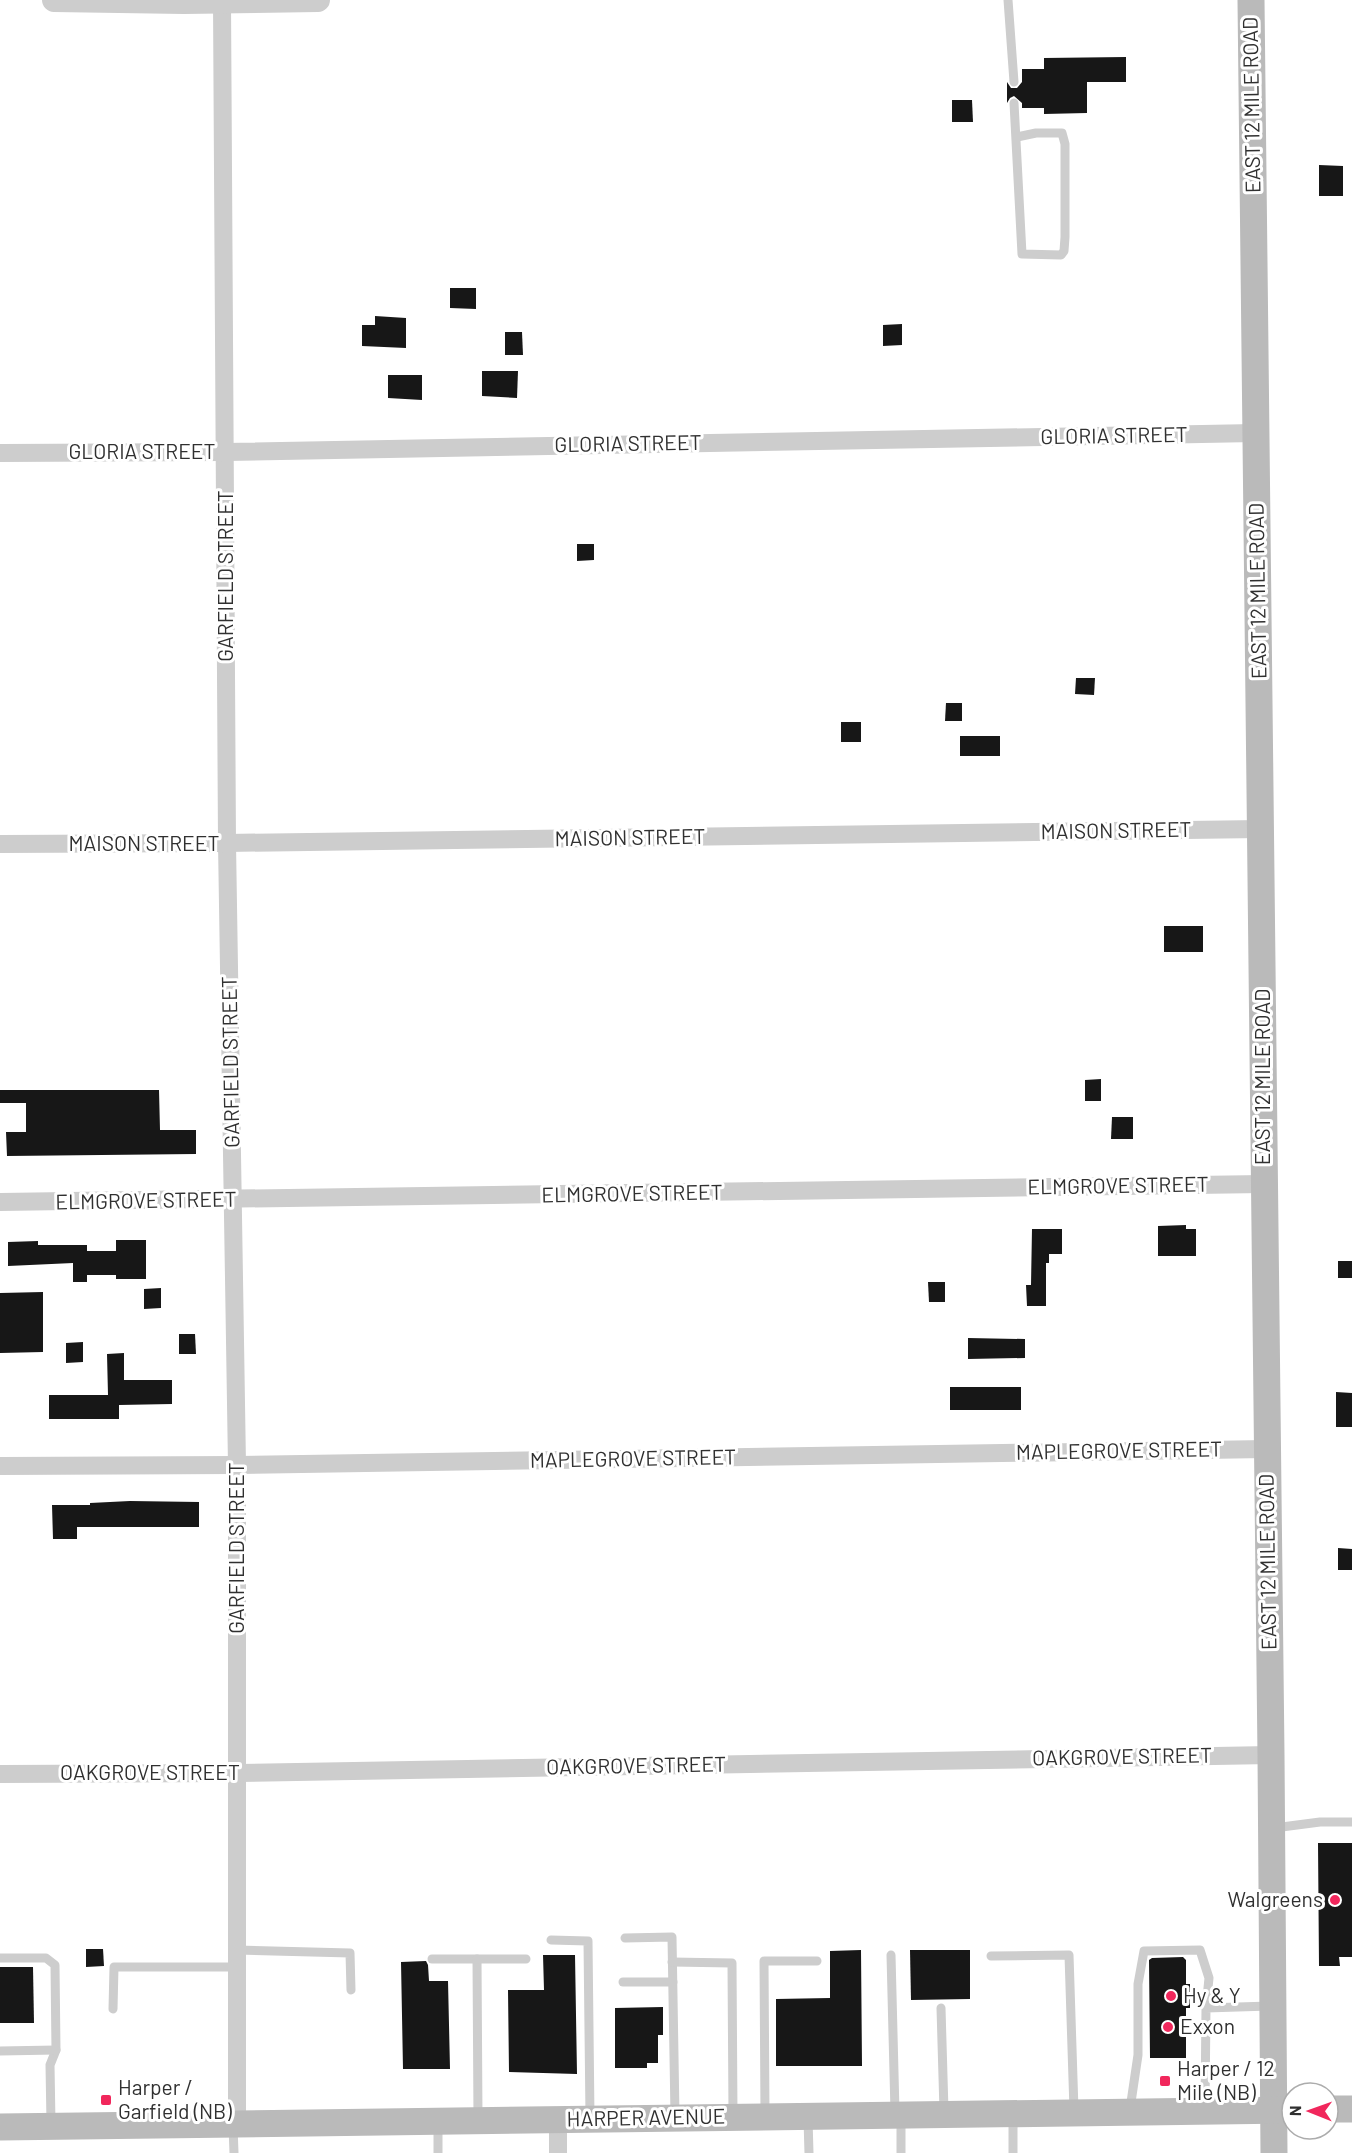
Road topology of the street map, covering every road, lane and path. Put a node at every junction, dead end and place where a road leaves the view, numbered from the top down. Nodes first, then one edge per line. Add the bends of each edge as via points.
1 (54, 0) edge
2 (318, 0) edge
3 (1008, 0) edge
4 (1251, 0) edge
5 (184, 1) edge
6 (222, 1) edge
7 (1014, 82) dead end
8 (1014, 103) dead end
9 (1017, 137) junction
10 (1255, 433) junction
11 (226, 452) junction
12 (0, 453) edge
13 (1261, 829) junction
14 (227, 843) junction
15 (0, 844) edge
16 (1264, 1184) junction
17 (234, 1200) junction
18 (0, 1202) edge
19 (1266, 1449) junction
20 (237, 1465) junction
21 (0, 1466) edge
22 (1271, 1755) junction
23 (237, 1773) junction
24 (0, 1774) edge
25 (1352, 1821) edge
26 (1272, 1828) junction
27 (625, 1938) dead end
28 (551, 1940) dead end
29 (891, 1955) dead end
30 (991, 1956) dead end
31 (0, 1958) edge
32 (237, 1959) junction
33 (432, 1959) dead end
34 (477, 1959) junction
35 (526, 1959) dead end
36 (817, 1961) dead end
37 (672, 1962) junction
38 (623, 1982) dead end
39 (673, 1982) junction
40 (351, 1990) dead end
41 (1272, 2006) junction
42 (941, 2008) dead end
43 (1206, 2008) junction
44 (113, 2009) dead end
45 (56, 2050) junction
46 (0, 2051) edge
47 (1280, 2082) edge
48 (1280, 2110) edge
49 (1205, 2111) junction
50 (1130, 2112) junction
51 (1074, 2113) junction
52 (944, 2114) junction
53 (1013, 2114) junction
54 (898, 2115) junction
55 (808, 2116) junction
56 (733, 2117) junction
57 (765, 2117) junction
58 (675, 2118) junction
59 (590, 2119) junction
60 (558, 2120) junction
61 (438, 2121) junction
62 (478, 2121) junction
63 (235, 2123) junction
64 (1280, 2124) edge
65 (51, 2126) junction
66 (0, 2127) edge
67 (234, 2153) edge
68 (438, 2153) edge
69 (558, 2153) edge
70 (809, 2153) edge
71 (901, 2153) edge
72 (1013, 2153) edge
73 (1274, 2153) edge

1 - 5 street
2 - 6 street
3 - 7 lane
4 - 10 main road, EAST 12 MILE ROAD
5 - 6 street
6 - 11 street, GARFIELD STREET
8 - 9 lane
9 - 9 lane via 1022,254 1060,255 1065,237 1062,133
10 - 11 street, GLORIA STREET
10 - 13 main road, EAST 12 MILE ROAD
11 - 12 street, GLORIA STREET
11 - 14 street, GARFIELD STREET
13 - 14 street, MAISON STREET
13 - 16 main road, EAST 12 MILE ROAD
14 - 15 street, MAISON STREET
14 - 17 street, GARFIELD STREET
16 - 17 street, ELMGROVE STREET
16 - 19 main road, EAST 12 MILE ROAD
17 - 18 street, ELMGROVE STREET
17 - 20 street, GARFIELD STREET
19 - 20 street, MAPLEGROVE STREET
19 - 22 main road, EAST 12 MILE ROAD
20 - 21 street, MAPLEGROVE STREET
20 - 23 street, GARFIELD STREET
22 - 23 street, OAKGROVE STREET
22 - 26 main road, EAST 12 MILE ROAD
23 - 24 street, OAKGROVE STREET
23 - 32 street, GARFIELD STREET
25 - 26 lane
26 - 41 main road, EAST 12 MILE ROAD
27 - 37 lane via 672,1937
28 - 59 lane via 588,1941
29 - 54 lane
30 - 51 lane via 1069,1954
31 - 45 lane via 46,1958 55,1965
32 - 40 lane via 350,1953
32 - 44 lane via 114,1967
32 - 63 street, GARFIELD STREET
33 - 34 lane
34 - 35 lane
34 - 62 lane
36 - 57 lane via 764,1961
37 - 39 lane
37 - 56 lane via 732,1963
38 - 39 lane
39 - 58 lane
41 - 43 lane
41 - 47 main road, EAST 12 MILE ROAD
42 - 52 lane
43 - 49 lane
43 - 50 lane via 1209,1978 1200,1950 1144,1951 1138,1984 1138,2055
45 - 46 lane
45 - 65 lane via 50,2065
48 - 49 main road, HARPER AVENUE
49 - 50 main road, HARPER AVENUE
50 - 51 main road, HARPER AVENUE
51 - 53 main road, HARPER AVENUE
52 - 53 main road, HARPER AVENUE
52 - 54 main road, HARPER AVENUE
53 - 72 lane
54 - 55 main road, HARPER AVENUE
54 - 71 lane
55 - 57 main road, HARPER AVENUE
55 - 70 lane
56 - 57 main road, HARPER AVENUE
56 - 58 main road, HARPER AVENUE
58 - 59 main road, HARPER AVENUE
59 - 60 main road, HARPER AVENUE
60 - 62 main road, HARPER AVENUE
60 - 69 street
61 - 62 main road, HARPER AVENUE
61 - 63 main road, HARPER AVENUE
61 - 68 lane
63 - 65 main road, HARPER AVENUE
63 - 67 lane
64 - 73 main road, EAST 12 MILE ROAD
65 - 66 main road, HARPER AVENUE

